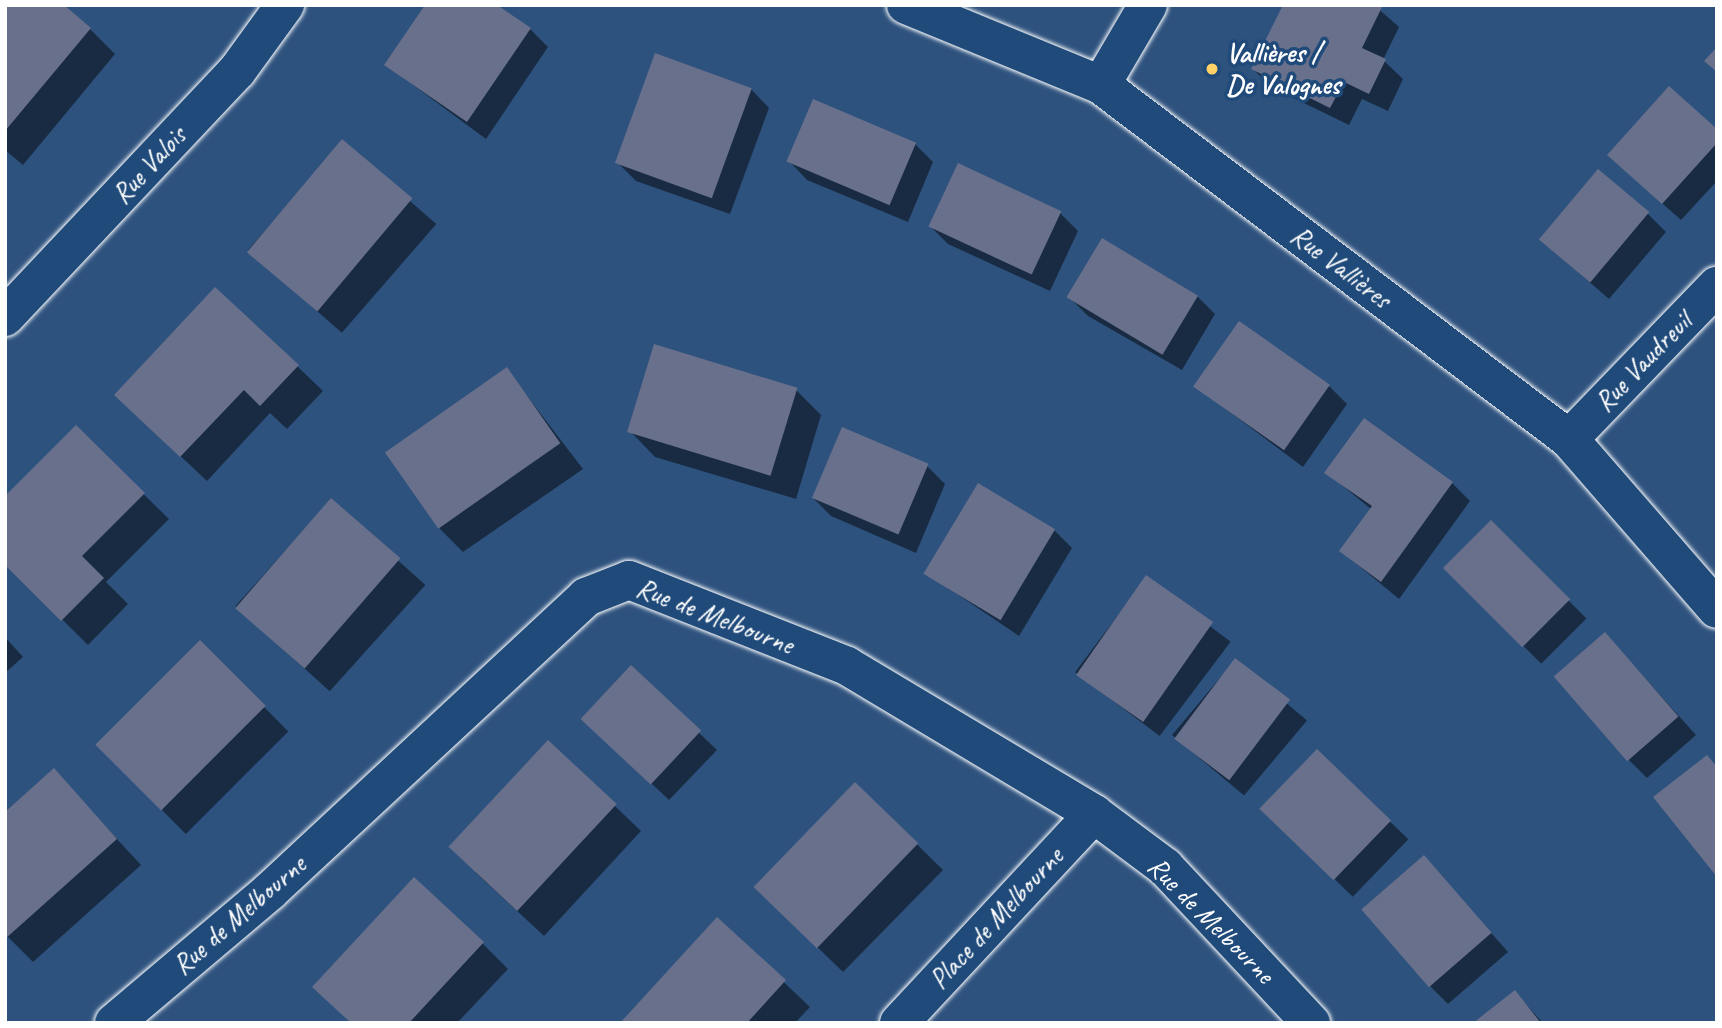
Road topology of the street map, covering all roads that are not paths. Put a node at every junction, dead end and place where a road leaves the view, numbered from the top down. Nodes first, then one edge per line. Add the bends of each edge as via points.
1 (285, 5) edge
2 (906, 5) edge
3 (1148, 5) edge
4 (1101, 85) junction
5 (1717, 286) edge
6 (5, 317) edge
7 (1569, 439) junction
8 (1717, 610) edge
9 (1094, 814) junction
10 (114, 1023) edge
11 (899, 1023) edge
12 (1311, 1023) edge

1 - 6 street, Rue Valois via 237,71
2 - 4 street, Rue Vallières
3 - 4 street
4 - 7 street, Rue Vallières
5 - 7 street, Rue Vaudreuil
7 - 8 street, Rue Vallières
9 - 10 street, Rue de Melbourne via 847,666 629,580 586,597 270,891
9 - 11 street, Place de Melbourne
9 - 12 street, Rue de Melbourne via 1165,867

